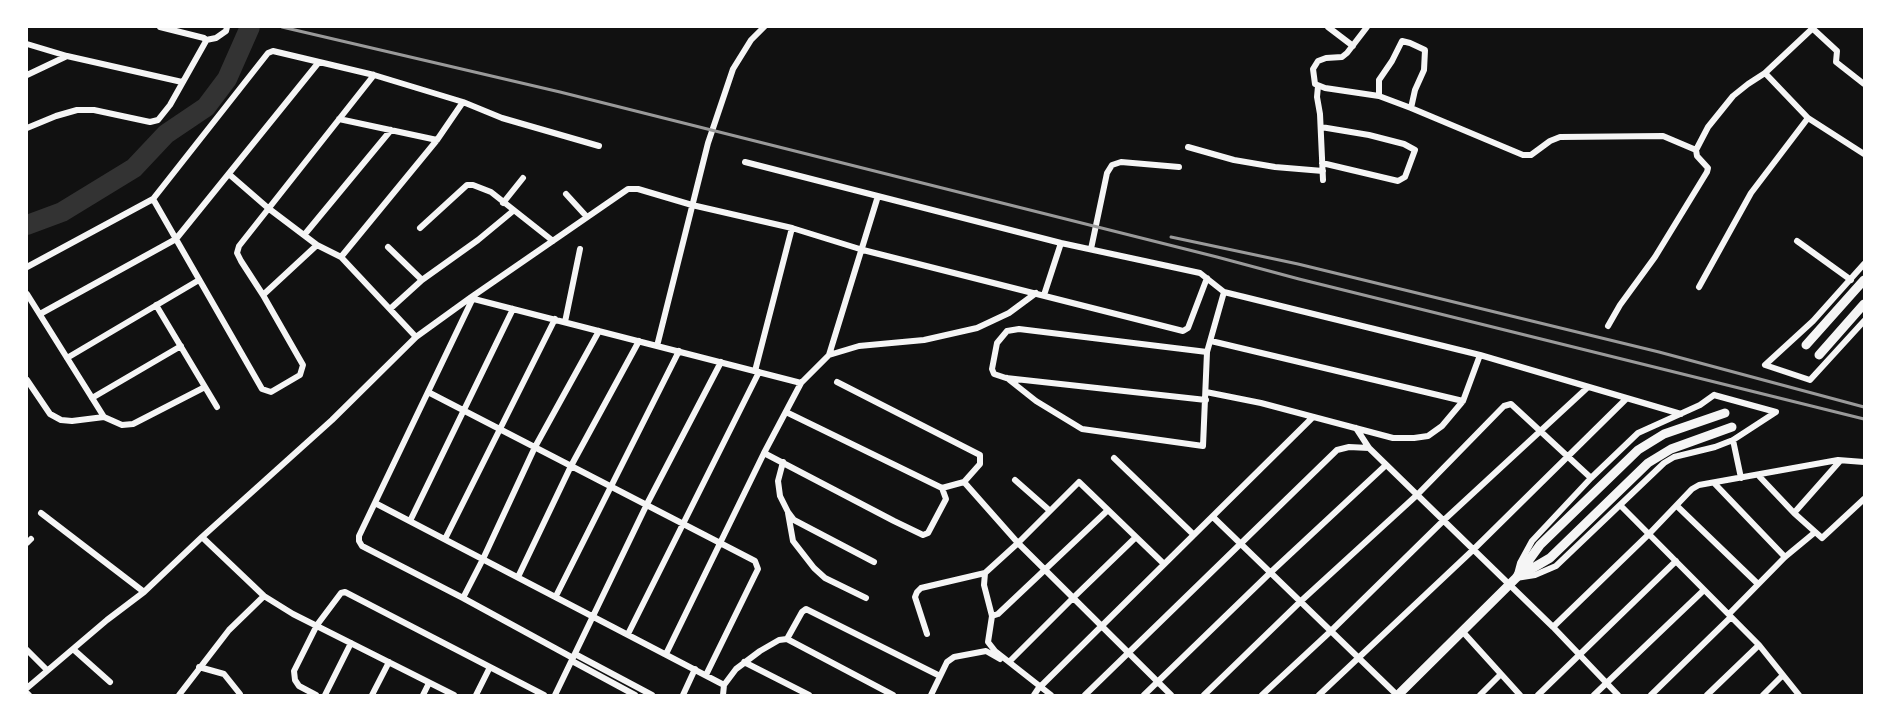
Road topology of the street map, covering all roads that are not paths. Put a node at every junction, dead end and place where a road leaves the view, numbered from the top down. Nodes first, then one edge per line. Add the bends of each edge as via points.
1 (160, 27) edge
2 (227, 27) edge
3 (764, 27) edge
4 (1328, 27) edge
5 (1367, 27) edge
6 (1812, 27) edge
7 (205, 39) junction
8 (27, 44) edge
9 (1353, 46) junction
10 (67, 56) junction
11 (319, 62) junction
12 (1765, 73) junction
13 (27, 75) edge
14 (374, 75) junction
15 (182, 82) junction
16 (1864, 84) edge
17 (1318, 86) junction
18 (1379, 96) junction
19 (463, 102) junction
20 (1411, 108) junction
21 (1808, 117) junction
22 (339, 119) junction
23 (1320, 127) junction
24 (27, 128) edge
25 (390, 130) junction
26 (437, 140) junction
27 (598, 146) dead end
28 (1188, 147) dead end
29 (1696, 150) junction
30 (1864, 154) edge
31 (745, 162) dead end
32 (1322, 163) junction
33 (1179, 167) dead end
34 (1323, 171) junction
35 (230, 175) junction
36 (523, 178) dead end
37 (1323, 180) dead end
38 (566, 194) dead end
39 (878, 196) junction
40 (153, 200) junction
41 (503, 203) junction
42 (692, 205) junction
43 (268, 208) junction
44 (513, 211) junction
45 (587, 217) junction
46 (420, 228) dead end
47 (792, 228) junction
48 (305, 234) junction
49 (176, 239) junction
50 (553, 241) junction
51 (1797, 241) dead end
52 (1061, 243) junction
53 (317, 245) junction
54 (388, 247) dead end
55 (580, 249) dead end
56 (1091, 249) junction
57 (863, 250) junction
58 (341, 256) junction
59 (1864, 264) edge
60 (27, 267) edge
61 (1206, 278) junction
62 (199, 280) junction
63 (422, 280) junction
64 (1851, 280) junction
65 (1864, 280) edge
66 (1699, 287) dead end
67 (1224, 292) junction
68 (1036, 293) junction
69 (27, 294) edge
70 (262, 295) junction
71 (1044, 295) junction
72 (471, 298) junction
73 (1864, 304) edge
74 (156, 305) junction
75 (390, 309) junction
76 (513, 309) junction
77 (40, 314) junction
78 (555, 319) junction
79 (1864, 321) edge
80 (565, 322) junction
81 (1608, 326) dead end
82 (599, 331) junction
83 (416, 337) junction
84 (639, 341) junction
85 (1211, 341) junction
86 (1806, 345) dead end
87 (181, 346) junction
88 (657, 346) junction
89 (679, 351) junction
90 (1208, 352) junction
91 (829, 355) junction
92 (1480, 355) junction
93 (1819, 355) dead end
94 (67, 358) junction
95 (721, 362) junction
96 (757, 371) junction
97 (1006, 378) junction
98 (27, 380) edge
99 (837, 382) dead end
100 (801, 383) junction
101 (205, 387) junction
102 (1587, 388) junction
103 (428, 392) junction
104 (1206, 396) junction
105 (92, 398) junction
106 (1626, 399) junction
107 (1463, 401) junction
108 (217, 407) dead end
109 (464, 411) junction
110 (786, 412) junction
111 (1725, 412) dead end
112 (1681, 414) junction
113 (104, 417) junction
114 (1313, 417) junction
115 (1732, 427) dead end
116 (500, 429) junction
117 (1356, 429) junction
118 (1540, 430) junction
119 (1733, 440) junction
120 (535, 447) junction
121 (1369, 448) junction
122 (764, 453) junction
123 (1568, 456) junction
124 (1114, 458) dead end
125 (1840, 461) junction
126 (783, 462) junction
127 (1864, 462) edge
128 (1386, 465) junction
129 (571, 466) junction
130 (1758, 475) junction
131 (1591, 478) junction
132 (1741, 478) junction
133 (1015, 480) dead end
134 (964, 482) junction
135 (1715, 484) junction
136 (611, 486) junction
137 (942, 488) junction
138 (1417, 495) junction
139 (1864, 499) edge
140 (375, 503) junction
141 (647, 504) junction
142 (1620, 505) junction
143 (1677, 506) junction
144 (1049, 510) junction
145 (1108, 510) junction
146 (788, 512) junction
147 (41, 513) dead end
148 (1794, 513) junction
149 (1213, 517) junction
150 (1443, 520) junction
151 (410, 521) junction
152 (683, 523) junction
153 (1814, 533) junction
154 (1649, 534) junction
155 (1194, 535) junction
156 (202, 537) junction
157 (1136, 537) junction
158 (445, 539) junction
159 (720, 542) junction
160 (1018, 543) junction
161 (1242, 545) junction
162 (1474, 549) junction
163 (1785, 557) junction
164 (483, 559) junction
165 (1676, 561) junction
166 (874, 562) dead end
167 (1164, 564) junction
168 (1044, 569) junction
169 (1270, 572) junction
170 (985, 573) junction
171 (518, 577) junction
172 (1513, 581) junction
173 (1758, 584) junction
174 (1704, 590) junction
175 (144, 592) junction
176 (264, 596) junction
177 (556, 596) junction
178 (463, 598) junction
179 (866, 598) dead end
180 (1073, 598) junction
181 (1301, 602) junction
182 (592, 615) junction
183 (992, 616) junction
184 (1730, 616) junction
185 (317, 626) junction
186 (1101, 626) junction
187 (1554, 627) junction
188 (1332, 630) junction
189 (1462, 632) junction
190 (628, 634) junction
191 (927, 634) dead end
192 (787, 639) junction
193 (351, 643) junction
194 (1759, 645) junction
195 (72, 649) junction
196 (27, 650) edge
197 (1128, 653) junction
198 (666, 654) junction
199 (1580, 655) junction
200 (1359, 657) junction
201 (573, 658) junction
202 (1010, 661) junction
203 (389, 662) junction
204 (744, 662) junction
205 (199, 667) junction
206 (490, 668) junction
207 (695, 669) junction
208 (47, 670) junction
209 (1501, 674) junction
210 (706, 675) junction
211 (1784, 675) junction
212 (940, 676) junction
213 (110, 682) dead end
214 (1157, 682) junction
215 (429, 683) junction
216 (1607, 683) junction
217 (724, 685) junction
218 (1039, 687) junction
219 (27, 688) edge
220 (240, 694) edge
221 (179, 695) edge
222 (316, 695) edge
223 (325, 695) edge
224 (372, 695) edge
225 (423, 695) edge
226 (454, 695) edge
227 (476, 695) edge
228 (543, 695) edge
229 (555, 695) edge
230 (635, 695) edge
231 (652, 695) edge
232 (683, 695) edge
233 (723, 695) edge
234 (809, 695) edge
235 (893, 695) edge
236 (931, 695) edge
237 (1034, 695) edge
238 (1045, 695) edge
239 (1052, 695) edge
240 (1085, 695) edge
241 (1144, 695) edge
242 (1171, 695) edge
243 (1204, 695) edge
244 (1262, 695) edge
245 (1319, 695) edge
246 (1398, 695) edge
247 (1480, 695) edge
248 (1520, 695) edge
249 (1538, 695) edge
250 (1594, 695) edge
251 (1618, 695) edge
252 (1651, 695) edge
253 (1707, 695) edge
254 (1763, 695) edge
255 (1799, 695) edge

1 - 7 street
2 - 7 street via 216,38
3 - 42 street via 733,69
4 - 9 street
5 - 9 street
6 - 12 street
6 - 16 street via 1837,51 1836,62
7 - 15 street
8 - 10 street
9 - 17 street via 1342,57 1318,62 1313,69
10 - 13 street
10 - 15 street
11 - 14 street
11 - 35 street
11 - 40 street via 268,53
12 - 21 street
12 - 29 street via 1733,96
14 - 19 street
14 - 22 street
15 - 24 street via 158,120 77,110
17 - 18 street
17 - 23 street
18 - 20 street
18 - 20 street via 1379,80 1402,41 1410,43 1425,50 1424,69
19 - 26 street
19 - 27 street via 502,118
20 - 29 street via 1522,155 1560,137 1663,136
21 - 30 street
21 - 66 street via 1751,193
22 - 25 street
22 - 43 street
23 - 32 street
23 - 32 street via 1377,137 1415,150 1405,177 1398,181
25 - 26 street
25 - 48 street
26 - 58 street
28 - 34 street via 1244,162
29 - 81 street via 1707,172
31 - 39 street
32 - 34 street
33 - 56 street via 1120,162 1112,165
34 - 37 street
35 - 43 street
35 - 49 street
36 - 41 street
38 - 45 street
39 - 52 street
39 - 57 street
40 - 49 street
40 - 60 street
41 - 44 street
41 - 46 street via 491,192 467,185
42 - 45 street via 628,189
42 - 47 street
42 - 88 street
43 - 48 street
43 - 70 street via 237,253
44 - 50 street
44 - 63 street
45 - 50 street
47 - 57 street
47 - 96 street
48 - 53 street
49 - 62 street
49 - 77 street
50 - 72 street
51 - 64 street
52 - 56 street
52 - 71 street
53 - 58 street
53 - 70 street
54 - 63 street
55 - 80 street
56 - 61 street via 1200,273
57 - 68 street
57 - 91 street
58 - 75 street
59 - 64 street
61 - 67 street
61 - 71 street via 1184,331
62 - 70 street via 262,389 271,392 300,375 303,365
62 - 74 street
63 - 75 street
64 - 79 street via 1765,365 1810,380
65 - 86 main road
67 - 85 street
67 - 92 street
68 - 71 street
68 - 91 street via 977,328 924,340 859,346
69 - 77 street
72 - 76 street
72 - 83 street
72 - 103 street
73 - 93 main road
74 - 87 street
74 - 94 street
75 - 83 street
76 - 78 street
76 - 109 street
77 - 94 street
78 - 80 street
78 - 116 street
80 - 82 street
82 - 84 street
82 - 120 street
83 - 156 street via 332,420
84 - 88 street
84 - 129 street
85 - 90 street
85 - 107 street
87 - 101 street
87 - 105 street
88 - 89 street
89 - 95 street
89 - 136 street
90 - 97 street via 1020,329 1007,331 997,343 993,374
90 - 104 street
91 - 100 street
92 - 102 street
92 - 107 street
94 - 105 street
95 - 96 street
95 - 141 street
96 - 100 street
96 - 152 street
97 - 104 street
97 - 104 street via 1082,429 1202,447
98 - 113 street via 50,414 61,420
99 - 134 street via 980,455 980,464
100 - 110 street
101 - 108 street
101 - 113 street via 133,424 122,425
102 - 106 street
102 - 118 street
103 - 109 street
103 - 140 street
104 - 114 street via 1261,403
105 - 113 street
106 - 112 street
106 - 123 street
107 - 117 street via 1428,436 1393,438
109 - 116 street
109 - 151 street
110 - 122 street
110 - 137 street
111 - 172 main road via 1664,434 1638,450 1540,545
112 - 119 street via 1714,395 1776,412
112 - 131 street via 1638,433
114 - 117 street
114 - 149 street
115 - 172 main road via 1671,449 1648,463 1550,558
116 - 120 street
116 - 158 street
117 - 121 street
118 - 123 street
118 - 138 street via 1511,404 1504,405
118 - 150 street
119 - 132 street
119 - 142 street via 1674,457
120 - 129 street
120 - 164 street
121 - 128 street
121 - 161 street via 1337,450
122 - 126 street
122 - 159 street
123 - 131 street
123 - 162 street
124 - 155 street
125 - 127 street
125 - 130 street
125 - 148 street
126 - 137 street via 923,535 928,533 946,499
126 - 146 street via 778,481
128 - 138 street
128 - 169 street
129 - 136 street
129 - 171 street
130 - 132 street
130 - 148 street
131 - 172 street via 1532,541
132 - 135 street
133 - 144 street
134 - 137 street
134 - 160 street
135 - 143 street via 1692,489
135 - 163 street
136 - 141 street
136 - 177 street
138 - 150 street
138 - 181 street
139 - 153 street via 1822,538
140 - 151 street
140 - 178 street via 359,536 362,546
141 - 152 street
141 - 182 street
142 - 154 street
142 - 172 street via 1556,566
143 - 154 street
143 - 173 street
144 - 145 street via 1079,482
144 - 160 street
145 - 157 street
145 - 168 street
146 - 166 street via 794,520
146 - 179 street via 793,541 814,568 825,578
147 - 175 street
148 - 153 street
149 - 155 street
149 - 161 street
150 - 162 street
150 - 188 street
151 - 158 street
152 - 159 street
152 - 190 street
153 - 163 street
154 - 165 street
154 - 187 street
155 - 167 street
156 - 175 street
156 - 176 street
157 - 167 street
157 - 180 street
158 - 164 street
159 - 198 street
159 - 210 street via 755,561 758,569
160 - 168 street
160 - 170 street
161 - 169 street
161 - 197 street
162 - 172 street
162 - 200 street
163 - 173 street
164 - 171 street
164 - 178 street
165 - 174 street
165 - 199 street
167 - 186 street
168 - 180 street
168 - 183 street
169 - 181 street
169 - 214 street
170 - 183 street
170 - 191 street via 917,592 915,597
171 - 177 street
172 - 187 street
172 - 189 main road
173 - 184 street
174 - 184 street
174 - 216 street
175 - 195 street
176 - 185 street
176 - 205 street
177 - 182 street
178 - 201 street
180 - 186 street
180 - 202 street
181 - 188 street
181 - 243 street
182 - 190 street
182 - 201 street
183 - 202 street via 988,642
184 - 194 street
184 - 252 street
185 - 193 street
185 - 206 street via 345,591
185 - 222 street via 294,671 299,686
186 - 197 street
186 - 218 street
187 - 199 street
188 - 200 street
188 - 244 street
189 - 209 street
189 - 246 main road
190 - 198 street
192 - 204 street
192 - 212 street via 806,609
192 - 235 street
193 - 203 street
193 - 223 street
194 - 211 street
194 - 253 street
195 - 208 street
195 - 213 street
196 - 208 street
197 - 214 street
197 - 240 street
198 - 207 street
199 - 216 street
199 - 249 street
200 - 245 street
200 - 246 street
201 - 229 street
201 - 230 street
201 - 231 street
202 - 218 street
203 - 215 street
203 - 224 street
204 - 217 street
204 - 234 street
205 - 220 street via 224,674
205 - 221 street
206 - 227 street
206 - 228 street
207 - 210 street
207 - 232 street
208 - 219 street
209 - 247 street
209 - 248 street
210 - 217 street
211 - 254 street
211 - 255 street
212 - 218 street via 954,657 986,651
212 - 236 street
214 - 241 street
214 - 242 street
215 - 225 street
215 - 226 street
216 - 250 street
216 - 251 street
217 - 233 street
218 - 237 street
218 - 238 street
218 - 239 street

